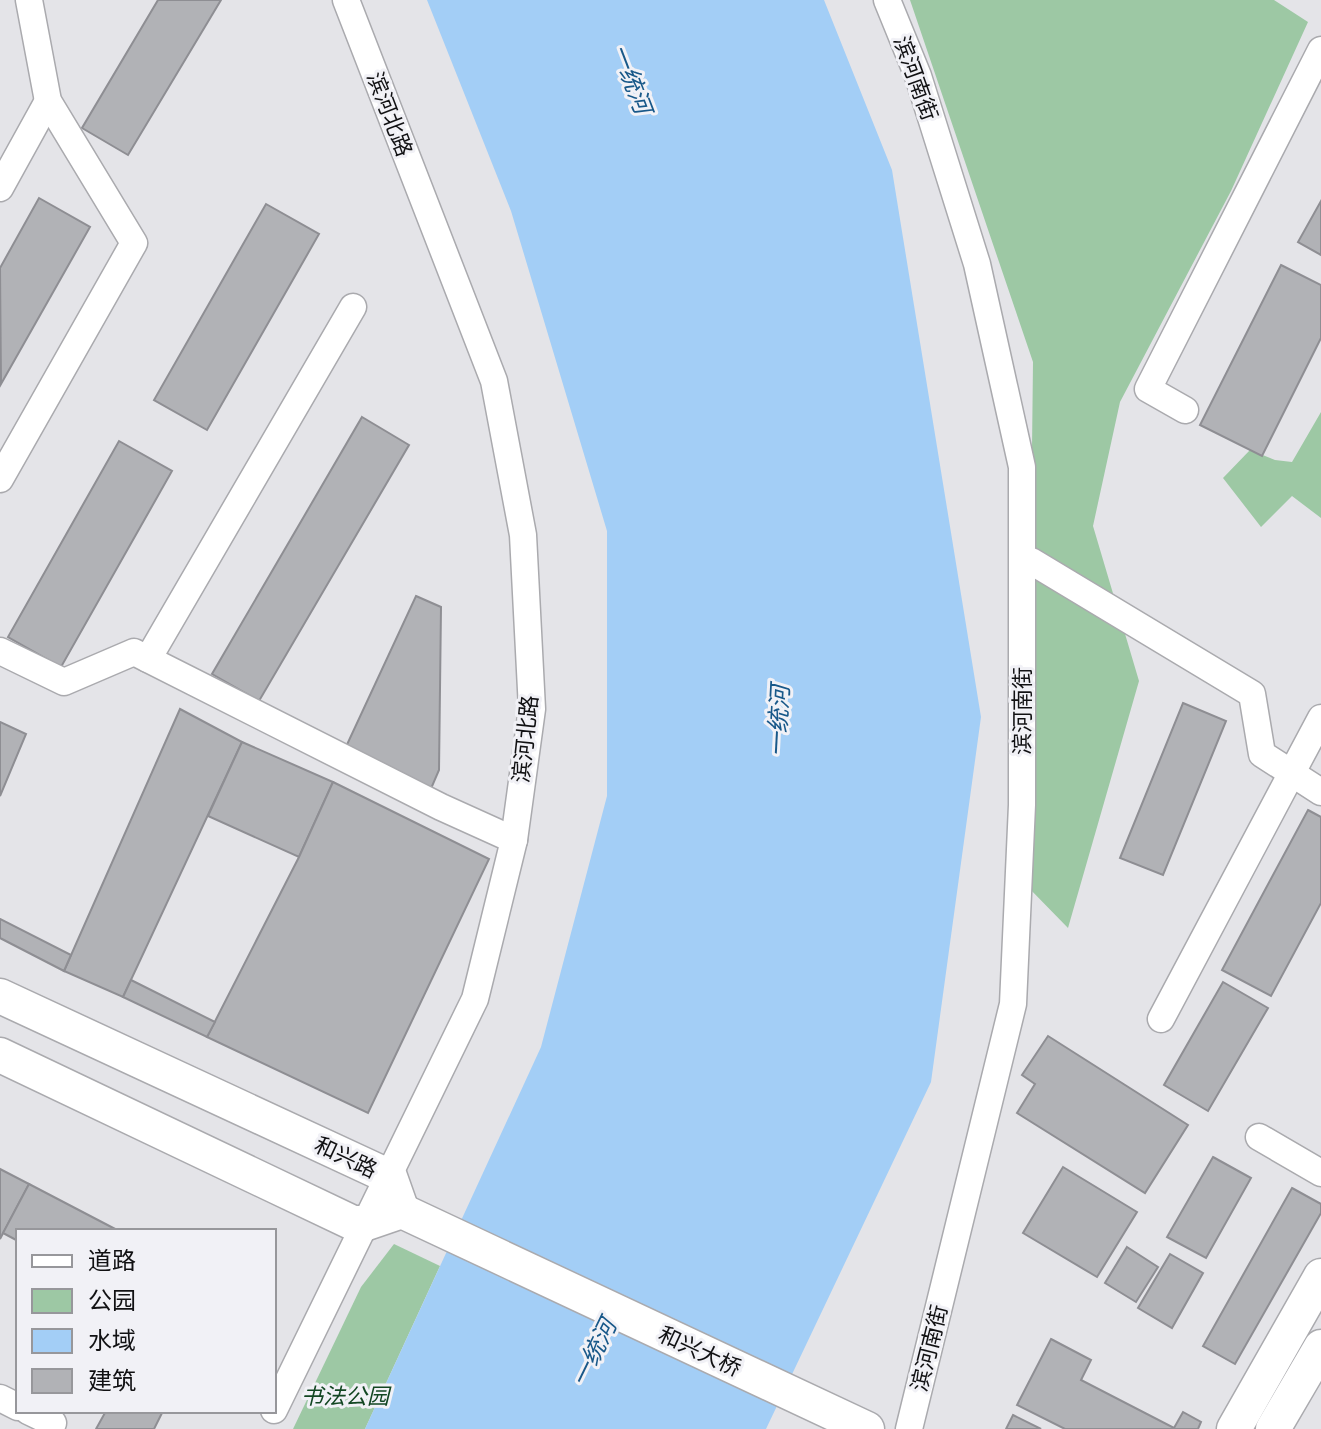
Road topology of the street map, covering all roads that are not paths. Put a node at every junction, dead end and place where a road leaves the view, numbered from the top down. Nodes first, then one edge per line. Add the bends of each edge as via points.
1 (29, 0) edge
2 (346, 0) edge
3 (887, 0) edge
4 (1321, 50) edge
5 (48, 101) junction
6 (0, 188) edge
7 (353, 307) dead end
8 (1185, 410) dead end
9 (0, 479) edge
10 (1031, 561) dead end
11 (0, 651) edge
12 (148, 659) junction
13 (1321, 718) edge
14 (1292, 773) junction
15 (1321, 792) edge
16 (514, 840) junction
17 (0, 996) edge
18 (1161, 1019) dead end
19 (0, 1055) edge
20 (1259, 1137) dead end
21 (1321, 1173) edge
22 (390, 1177) junction
23 (402, 1211) junction
24 (367, 1223) junction
25 (1321, 1276) edge
26 (1321, 1347) edge
27 (276, 1406) edge
28 (32, 1413) edge
29 (50, 1429) edge
30 (867, 1429) edge
31 (909, 1429) edge
32 (1234, 1429) edge
33 (1273, 1429) edge

1 - 5 street
2 - 16 street, 滨河北路 via 494,381 523,535 532,709
3 - 31 street, 滨河南街 via 918,76 977,264 1022,467 1022,805 1013,1004
4 - 8 street via 1148,389
5 - 6 street
5 - 9 street via 134,243
7 - 12 street
10 - 14 street via 1252,694 1262,754
11 - 12 street via 64,682 134,652
12 - 16 street
13 - 14 street
14 - 15 street
14 - 18 street
16 - 22 street, 滨河北路 via 475,999
17 - 22 street, 和兴路
19 - 24 street via 353,1223
20 - 21 street
22 - 23 street, 和兴路
22 - 24 street, 滨河北路
23 - 24 street
23 - 30 street, 和兴大桥
24 - 27 street, 滨河北路
25 - 32 street
26 - 33 street
28 - 29 street via 53,1423

